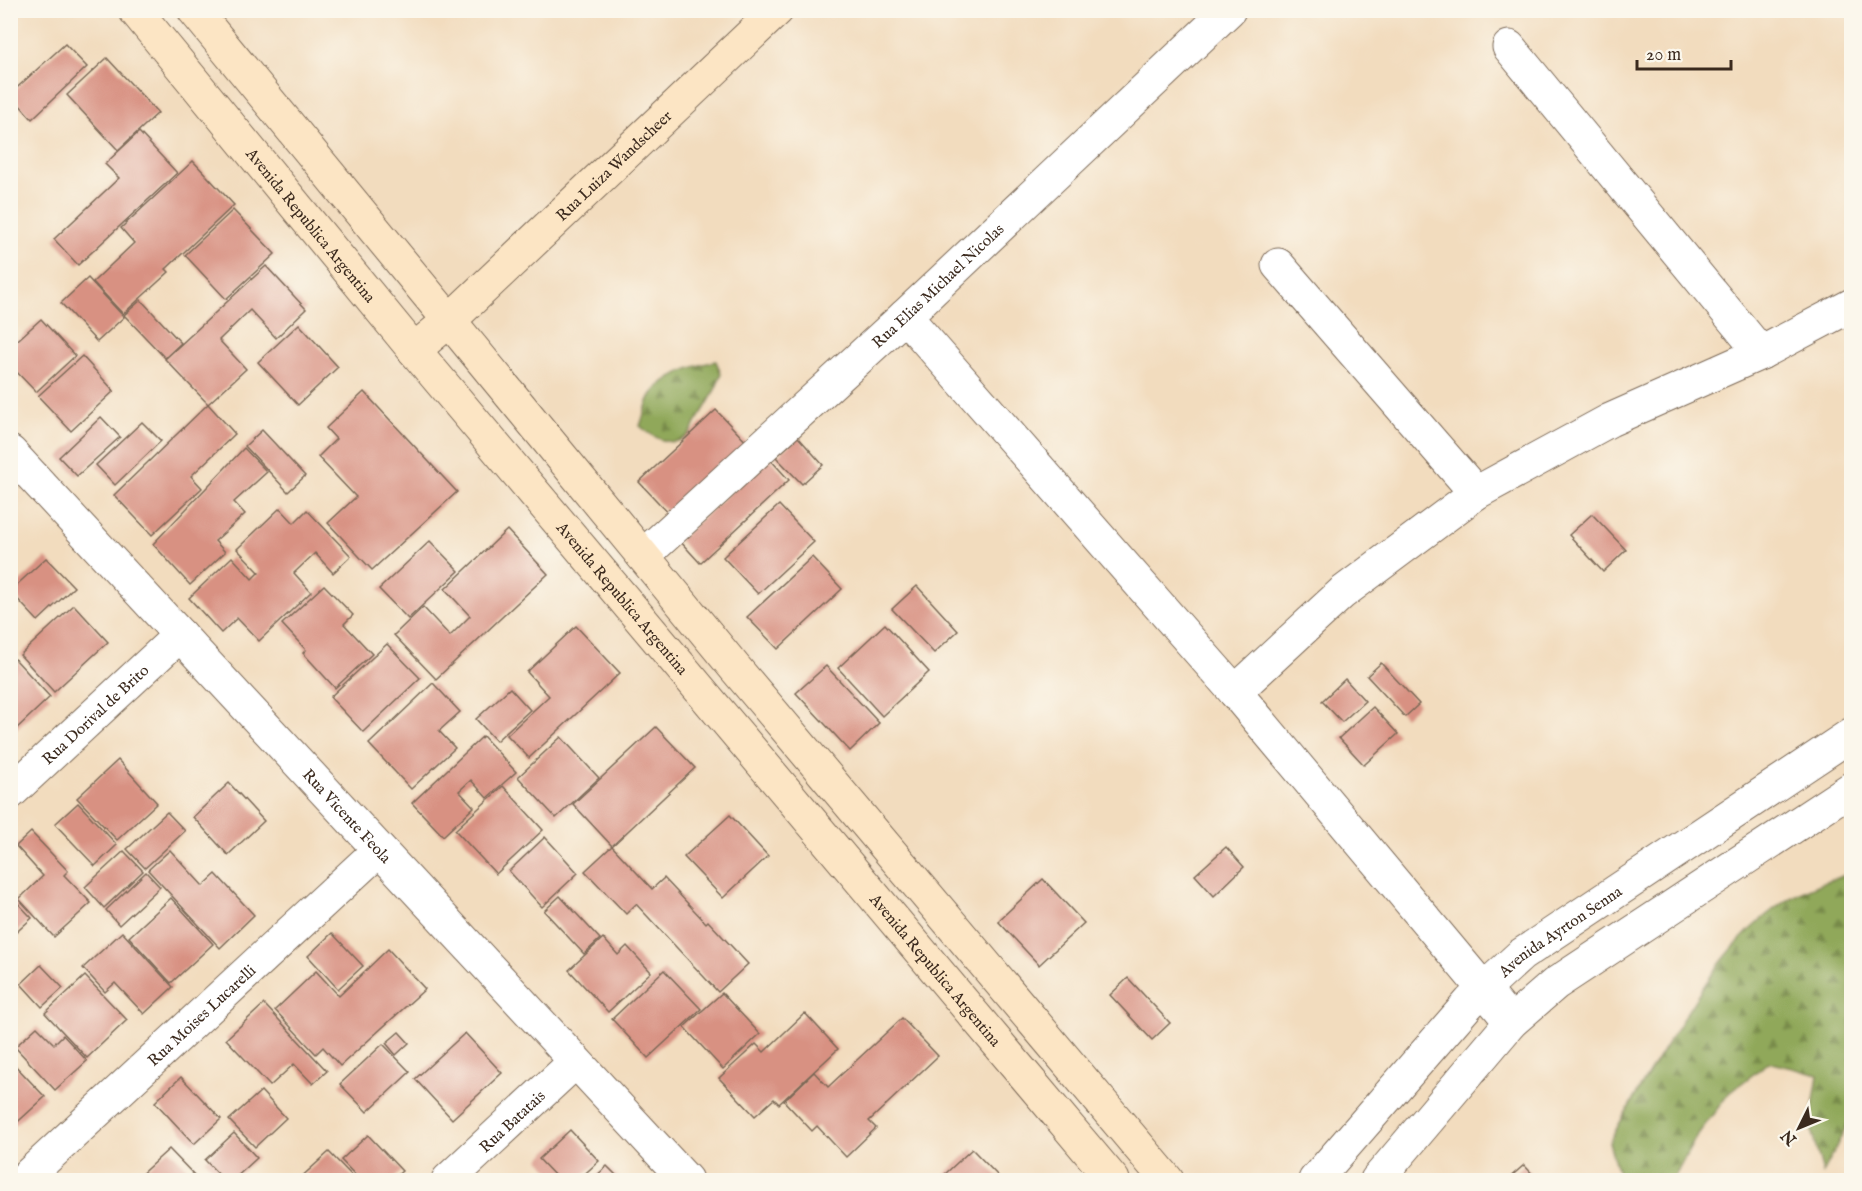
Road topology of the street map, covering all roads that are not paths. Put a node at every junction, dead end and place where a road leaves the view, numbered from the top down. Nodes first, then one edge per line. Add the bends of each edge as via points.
1 (135, 10) edge
2 (194, 10) edge
3 (777, 10) edge
4 (1228, 10) edge
5 (1509, 47) dead end
6 (1278, 265) dead end
7 (1851, 305) edge
8 (905, 316) junction
9 (450, 320) junction
10 (414, 350) junction
11 (1761, 353) junction
12 (10, 452) edge
13 (1476, 493) junction
14 (643, 556) junction
15 (180, 635) junction
16 (1235, 692) junction
17 (1851, 734) edge
18 (1851, 788) edge
19 (10, 793) edge
20 (379, 850) junction
21 (1483, 989) junction
22 (1511, 1022) junction
23 (575, 1062) junction
24 (662, 1167) edge
25 (23, 1180) edge
26 (448, 1180) edge
27 (686, 1180) edge
28 (1113, 1180) edge
29 (1167, 1180) edge
30 (1315, 1180) edge
31 (1377, 1180) edge

1 - 10 main road, Avenida Republica Argentina
2 - 9 main road
3 - 9 main road, Rua Luiza Wandscheer
4 - 8 street, Rua Elias Michael Nicolas
5 - 11 street
6 - 13 street
7 - 11 street
8 - 14 street, Rua Elias Michael Nicolas
8 - 16 street
9 - 10 main road, Rua Luiza Wandscheer
9 - 14 main road
10 - 28 main road, Avenida Republica Argentina
11 - 13 street via 1610,420
12 - 15 street, Rua Vicente Feola
13 - 16 street via 1342,593
14 - 29 main road
15 - 19 street, Rua Dorival de Brito
15 - 20 street, Rua Vicente Feola
16 - 21 street
17 - 21 street, Avenida Ayrton Senna via 1548,935
18 - 22 street via 1575,969
20 - 23 street, Rua Vicente Feola
20 - 25 street, Rua Moises Lucarelli
21 - 22 street
21 - 30 street, Avenida Ayrton Senna
22 - 31 street
23 - 24 street, Rua Vicente Feola
23 - 26 street, Rua Batatais
24 - 27 street, Rua Vicente Feola

